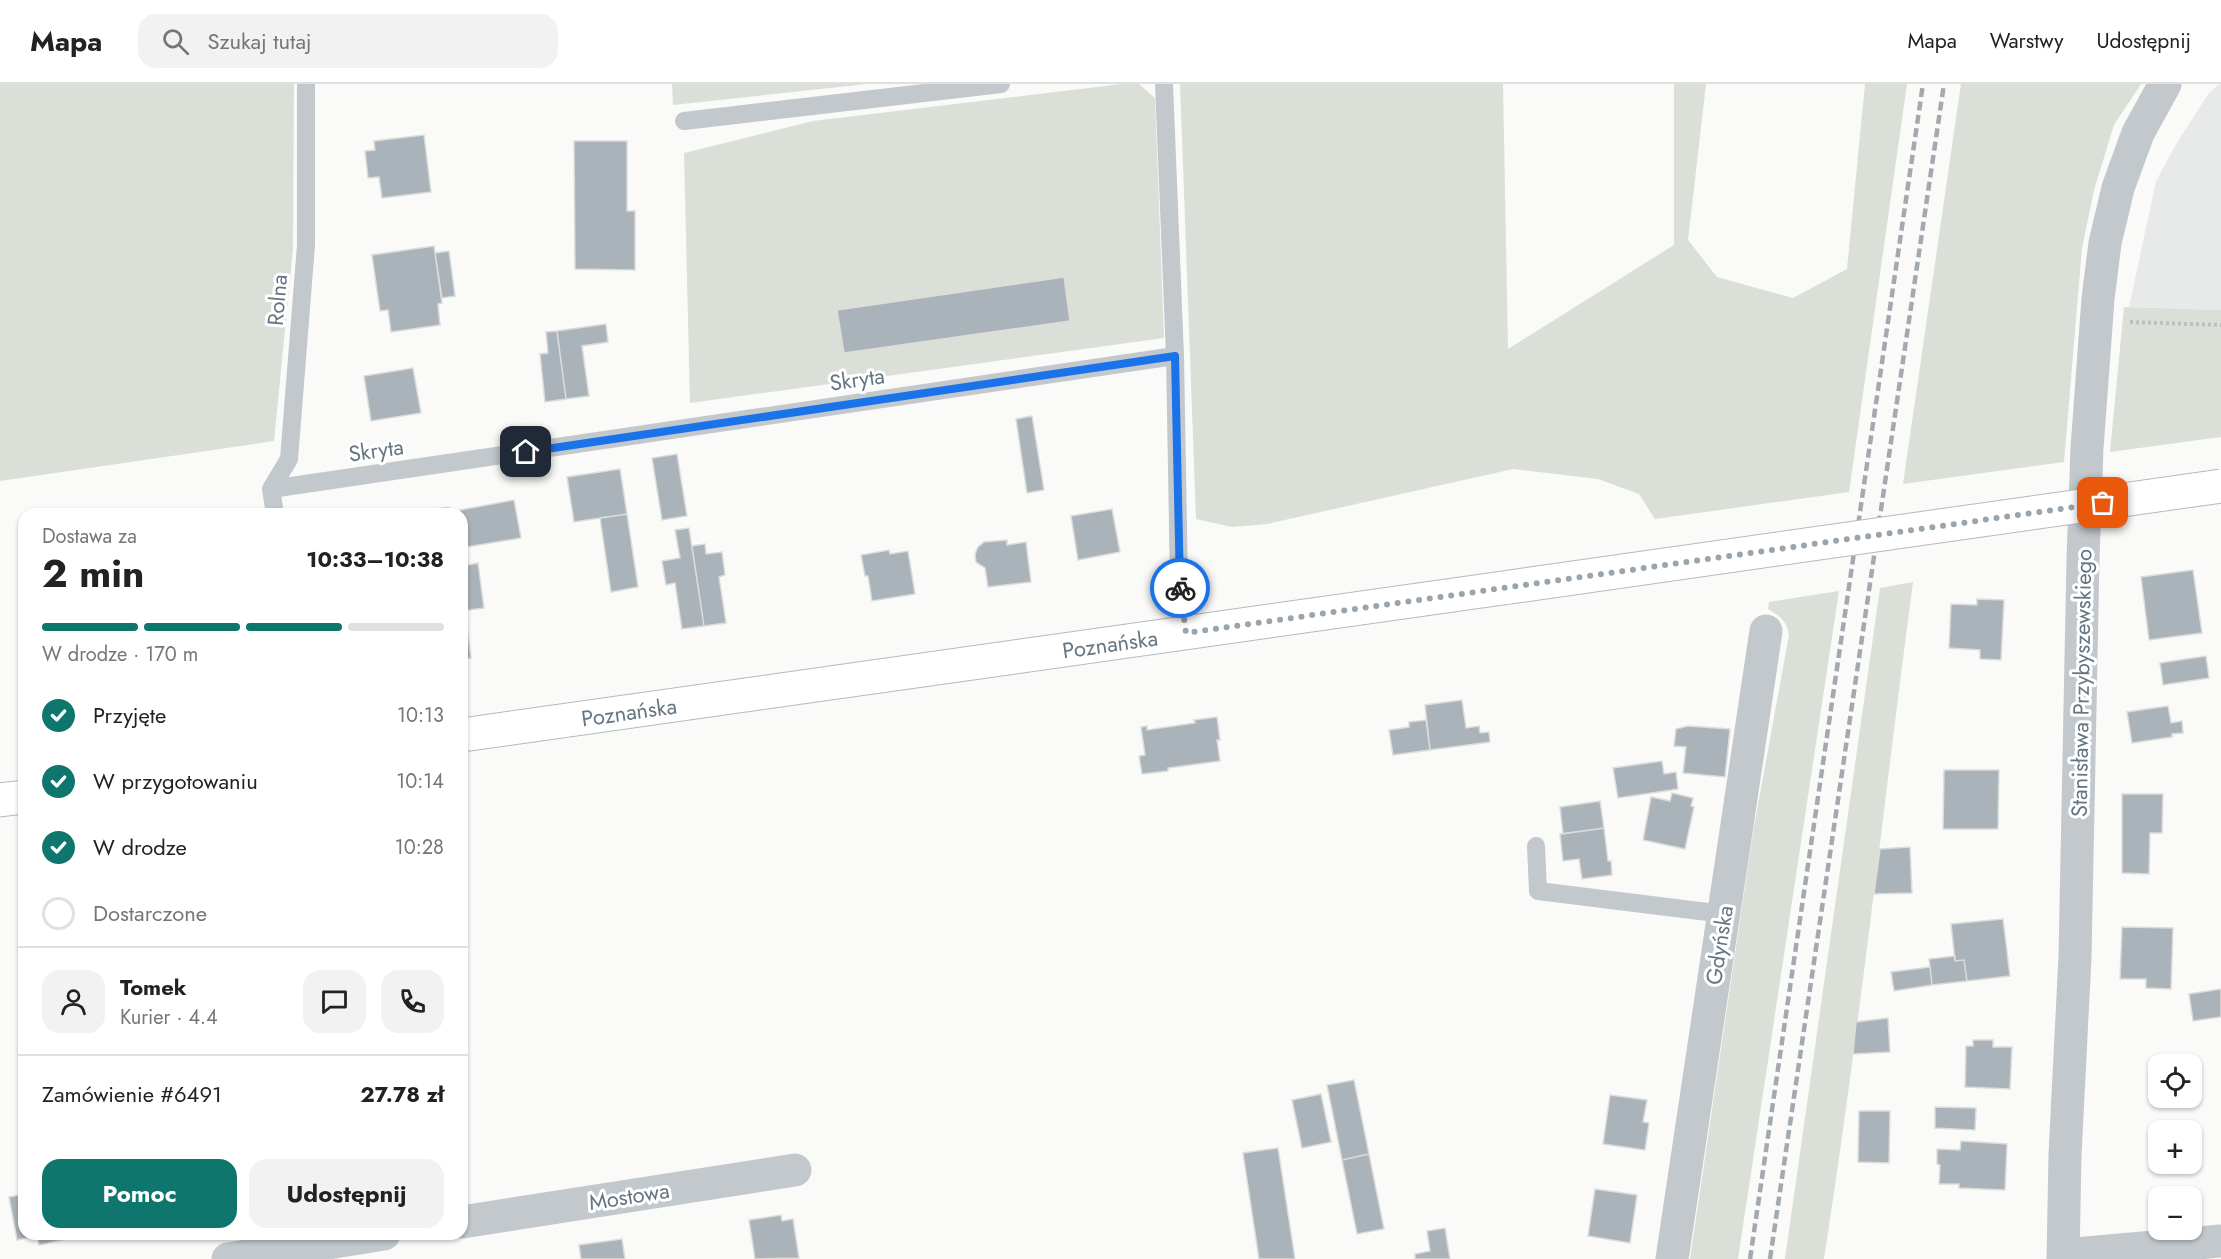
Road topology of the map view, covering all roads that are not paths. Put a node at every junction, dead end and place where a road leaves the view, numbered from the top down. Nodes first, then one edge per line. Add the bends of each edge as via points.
1 (306, 84) edge
2 (1000, 84) edge
3 (1164, 84) edge
4 (2165, 84) edge
5 (684, 121) dead end
6 (1175, 356) junction
7 (2221, 486) edge
8 (271, 489) junction
9 (274, 508) edge
10 (1766, 632) dead end
11 (1186, 633) junction
12 (468, 734) edge
13 (18, 798) edge
14 (0, 800) edge
15 (1536, 846) dead end
16 (1724, 914) junction
17 (795, 1170) dead end
18 (468, 1221) edge
19 (347, 1240) edge
20 (2221, 1241) edge
21 (2063, 1257) edge
22 (228, 1259) edge
23 (1672, 1259) edge

1 - 8 lane, Rolna via 306,245 289,459
2 - 5 lane
3 - 6 lane
4 - 21 street, Stanisława Przybyszewskiego via 2138,133 2118,188 2105,243 2098,299 2087,448 2075,957
6 - 8 lane, Skryta
6 - 11 lane via 1179,584
7 - 11 main road, Poznańska, bridge
8 - 9 lane
10 - 16 street, Gdyńska
11 - 12 main road, Poznańska
13 - 14 main road
15 - 16 lane via 1539,891
16 - 23 street, Gdyńska
17 - 18 street, Mostowa
19 - 22 street
20 - 21 street

